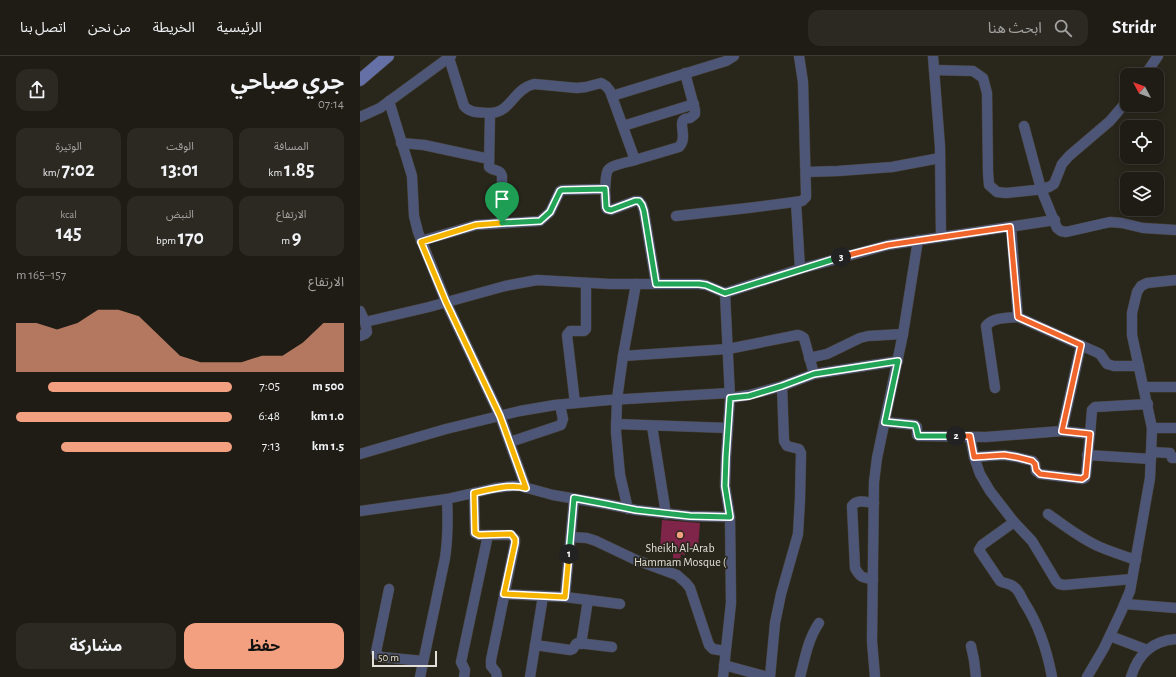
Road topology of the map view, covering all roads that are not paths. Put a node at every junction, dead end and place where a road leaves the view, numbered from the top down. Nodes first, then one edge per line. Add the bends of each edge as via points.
1 (388, 56) edge
2 (734, 56) edge
3 (799, 56) edge
4 (933, 56) edge
5 (1158, 56) edge
6 (450, 57) edge
7 (1150, 68) edge
8 (934, 70) junction
9 (685, 73) junction
10 (360, 80) edge
11 (612, 96) junction
12 (389, 101) junction
13 (694, 104) junction
14 (1120, 109) edge
15 (490, 113) junction
16 (360, 117) edge
17 (622, 126) junction
18 (1024, 126) dead end
19 (401, 143) junction
20 (940, 158) junction
21 (489, 159) junction
22 (635, 160) junction
23 (806, 172) junction
24 (605, 189) junction
25 (1041, 189) junction
26 (796, 202) junction
27 (676, 216) dead end
28 (1054, 220) junction
29 (502, 223) junction
30 (1010, 227) junction
31 (1176, 230) edge
32 (941, 237) junction
33 (918, 240) junction
34 (421, 242) junction
35 (800, 269) junction
36 (1176, 280) edge
37 (586, 283) junction
38 (636, 284) junction
39 (656, 284) junction
40 (725, 293) junction
41 (446, 302) junction
42 (360, 311) edge
43 (1018, 317) junction
44 (365, 322) junction
45 (903, 334) junction
46 (360, 336) edge
47 (1081, 345) junction
48 (728, 349) junction
49 (623, 356) junction
50 (810, 358) junction
51 (898, 361) junction
52 (1138, 366) junction
53 (814, 374) junction
54 (782, 386) junction
55 (1144, 387) junction
56 (1176, 387) edge
57 (995, 388) dead end
58 (730, 395) junction
59 (617, 399) junction
60 (575, 403) junction
61 (1148, 404) junction
62 (560, 405) junction
63 (500, 416) junction
64 (885, 422) junction
65 (616, 424) junction
66 (652, 426) junction
67 (728, 428) junction
68 (1152, 428) junction
69 (1176, 428) edge
70 (1062, 431) junction
71 (1090, 434) junction
72 (970, 436) junction
73 (510, 442) junction
74 (360, 454) edge
75 (1087, 455) junction
76 (1151, 456) junction
77 (974, 457) junction
78 (1176, 458) edge
79 (526, 488) junction
80 (474, 493) junction
81 (574, 498) junction
82 (447, 499) junction
83 (874, 503) junction
84 (628, 509) junction
85 (360, 511) edge
86 (666, 514) junction
87 (1048, 514) dead end
88 (730, 517) junction
89 (1014, 522) junction
90 (488, 535) junction
91 (571, 537) junction
92 (1136, 560) junction
93 (1132, 578) junction
94 (872, 579) junction
95 (389, 588) dead end
96 (504, 594) junction
97 (543, 596) junction
98 (565, 597) junction
99 (588, 600) junction
100 (620, 604) dead end
101 (1125, 604) junction
102 (1176, 608) edge
103 (819, 623) dead end
104 (1110, 636) junction
105 (1176, 639) edge
106 (581, 644) junction
107 (535, 645) junction
108 (971, 646) dead end
109 (612, 647) dead end
110 (1147, 650) junction
111 (725, 651) junction
112 (423, 661) junction
113 (724, 665) junction
114 (420, 677) edge
115 (464, 677) edge
116 (497, 677) edge
117 (530, 677) edge
118 (723, 677) edge
119 (769, 677) edge
120 (800, 677) edge
121 (875, 677) edge
122 (976, 677) edge
123 (1052, 677) edge
124 (1087, 677) edge
125 (1131, 677) edge

1 - 10 street
2 - 9 street
3 - 23 street via 803,82
4 - 8 street
5 - 7 street
6 - 12 street
6 - 15 street via 464,106 472,112
8 - 20 street
8 - 25 street via 973,71 983,78 987,93 989,186 998,192 1006,193
9 - 11 street
9 - 13 street
11 - 15 street via 606,86 601,84 577,88 534,84 522,90 500,112
11 - 17 street
12 - 16 street
12 - 19 street
13 - 17 street
13 - 22 street via 695,114 682,121 684,140 679,147
14 - 25 street via 1069,156 1062,164 1054,184
15 - 21 street
17 - 22 street
18 - 25 street
19 - 21 street via 424,145
19 - 34 street via 412,176 414,216
20 - 23 street via 892,167
20 - 32 street
21 - 29 street via 489,167 501,172 502,176
22 - 24 street via 609,169
23 - 26 street via 806,197
24 - 29 street via 562,190 550,212 540,221
24 - 39 street via 607,209 611,210 635,201 642,205
25 - 28 street
26 - 27 street
26 - 35 street
28 - 30 street
28 - 31 street via 1058,229 1064,232 1110,222
29 - 34 street via 476,225
30 - 32 street
30 - 43 street
32 - 33 street
33 - 35 street via 888,245
33 - 45 street
34 - 41 street
35 - 40 street
36 - 52 street via 1147,283 1137,292 1132,313 1132,335
37 - 38 street
37 - 41 street via 537,280
37 - 60 street via 586,329 584,332 570,331 567,335
38 - 39 street
38 - 49 street
39 - 40 street via 699,284
40 - 48 street
41 - 44 street
41 - 63 street
42 - 44 street
43 - 47 street
43 - 57 street via 996,319 986,326
44 - 46 street via 367,332
45 - 50 street via 860,338 826,354
45 - 51 street
47 - 52 street via 1100,354 1107,364
47 - 70 street
48 - 49 street
48 - 50 street via 798,335 804,338
48 - 58 street
49 - 59 street
50 - 53 street
51 - 53 street
51 - 64 street
52 - 55 street
53 - 54 street
54 - 58 street via 749,396
54 - 119 street via 784,441 786,446 799,449 801,453 800,499 798,534 775,623
55 - 56 street
55 - 61 street
58 - 59 street
58 - 67 street
59 - 60 street
59 - 65 street
60 - 62 street
61 - 68 street
61 - 71 street via 1095,407 1092,410
62 - 63 street
62 - 73 street via 561,425
63 - 73 street
63 - 74 street
64 - 72 street via 915,425 918,436
64 - 83 street via 874,482
65 - 66 street
65 - 84 street via 620,475
66 - 67 street
66 - 86 street
67 - 88 street via 725,486
68 - 69 street
68 - 76 street
70 - 71 street
70 - 72 street
71 - 75 street
72 - 77 street
73 - 79 street
75 - 76 street
75 - 77 street via 1086,475 1082,479 1040,474 1032,461 1016,457
76 - 78 street via 1170,453 1172,458
76 - 92 street via 1150,478
77 - 89 street via 980,474
79 - 80 street via 512,486
79 - 81 street
80 - 82 street
80 - 90 street via 475,533
81 - 84 street
81 - 91 street
82 - 85 street
82 - 112 street via 448,532 445,558
83 - 94 street
83 - 94 street via 858,501 852,506 855,568 863,578
84 - 86 street
86 - 88 street
87 - 92 street via 1066,528 1101,548
88 - 111 street via 731,603
89 - 93 street via 1032,541 1059,584
89 - 123 street via 982,545 979,550 1000,581 1014,586 1034,618 1044,642
90 - 96 street via 511,534 515,539
90 - 115 street via 461,662 465,670
91 - 98 street
91 - 111 street via 596,541 636,560 677,574 690,588 709,646
92 - 93 street
93 - 101 street
94 - 121 street
95 - 112 street via 376,652 381,657
96 - 97 street
96 - 116 street via 491,664
97 - 98 street
97 - 107 street
98 - 99 street
99 - 100 street
99 - 106 street
101 - 102 street
101 - 104 street
103 - 120 street via 813,632
104 - 110 street
104 - 124 street
105 - 110 street via 1160,642
106 - 107 street via 576,644 570,650
106 - 109 street
107 - 117 street
108 - 122 street
110 - 125 street via 1138,661
111 - 113 street
112 - 114 street
113 - 118 street
113 - 119 street

